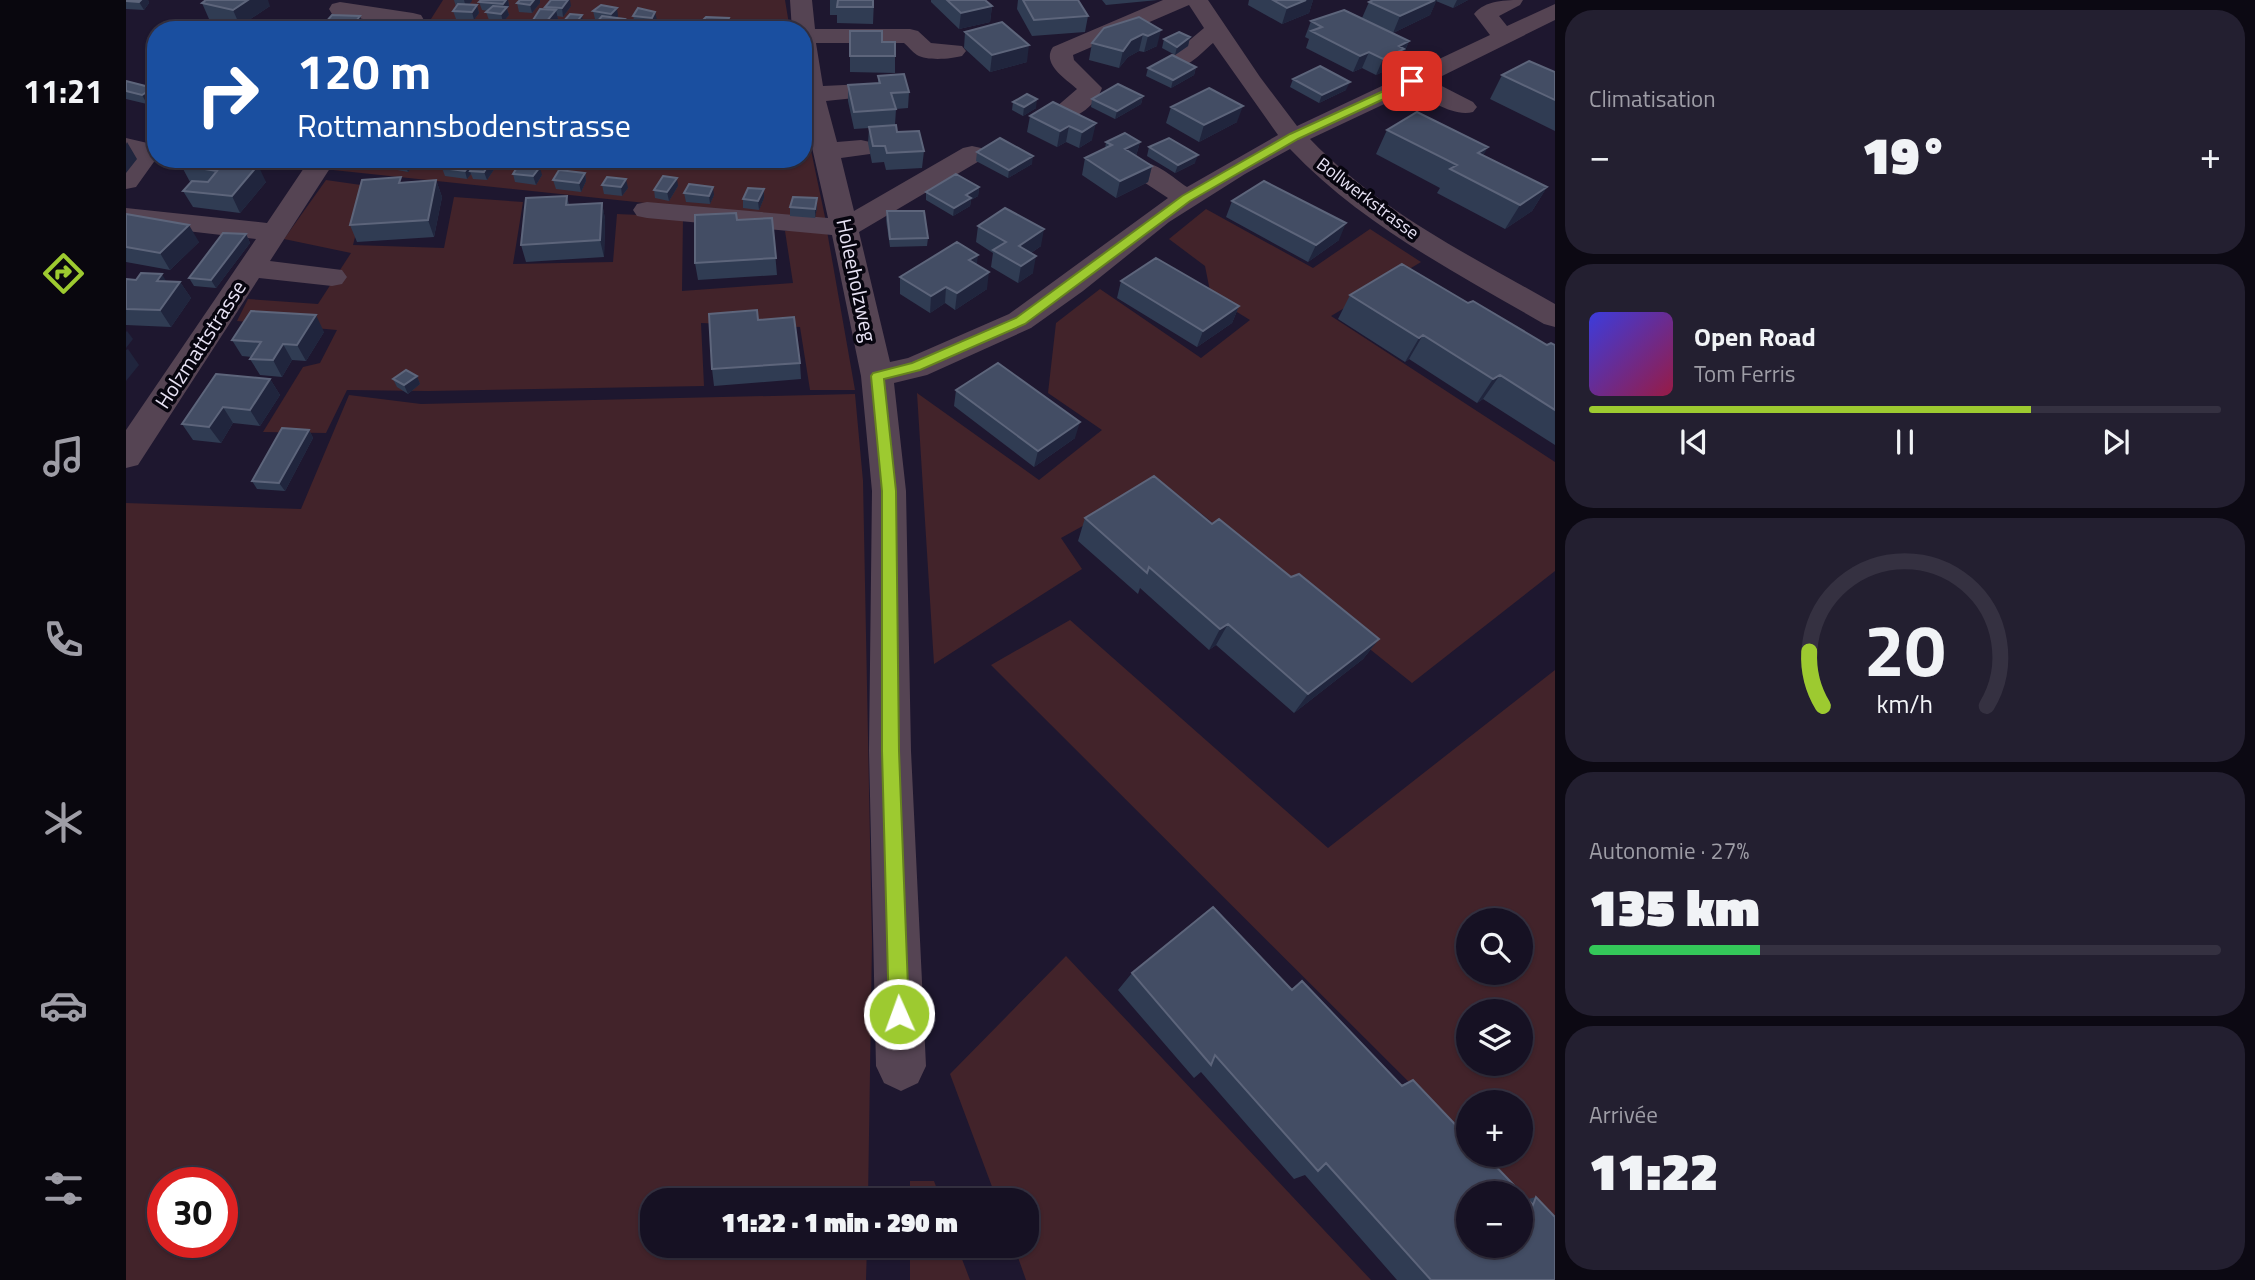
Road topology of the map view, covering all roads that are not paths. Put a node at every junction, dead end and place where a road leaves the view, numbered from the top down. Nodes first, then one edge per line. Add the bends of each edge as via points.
1 (426, 0) edge
2 (802, 0) edge
3 (1512, 0) edge
4 (1197, 1) edge
5 (340, 9) dead end
6 (1555, 10) edge
7 (392, 21) edge
8 (413, 21) edge
9 (803, 21) edge
10 (1216, 29) junction
11 (812, 36) edge
12 (1504, 37) junction
13 (954, 51) dead end
14 (1177, 61) edge
15 (1412, 81) junction
16 (865, 91) edge
17 (812, 94) joint
18 (1464, 107) dead end
19 (1061, 114) edge
20 (1294, 137) junction
21 (126, 146) edge
22 (861, 148) dead end
23 (147, 150) edge
24 (147, 151) edge
25 (827, 151) junction
26 (972, 154) dead end
27 (317, 168) edge
28 (1142, 169) edge
29 (126, 181) edge
30 (1186, 198) junction
31 (647, 209) dead end
32 (126, 216) edge
33 (846, 228) junction
34 (274, 232) junction
35 (250, 268) junction
36 (332, 277) dead end
37 (1555, 317) edge
38 (877, 376) junction
39 (129, 448) edge
40 (901, 1066) dead end

1 - 8 street
2 - 9 street, Holeeholzweg
3 - 12 street via 1485,14
4 - 10 street, Bollwerkstrasse
4 - 19 street, Bollwerkstrasse via 1061,52 1062,62 1090,88 1087,96
5 - 7 street
6 - 12 street
10 - 14 street
10 - 20 street, Bollwerkstrasse
11 - 13 street via 910,36 925,50
12 - 15 street
15 - 18 street
15 - 20 street
16 - 17 street
17 - 25 street, Holeeholzweg
20 - 30 street
20 - 37 street, Bollwerkstrasse via 1314,160 1388,217
21 - 23 street
22 - 25 street
24 - 29 street
25 - 33 street, Holeeholzweg
26 - 33 street
27 - 34 street, Holzmattstrasse
28 - 30 street
30 - 38 street via 1020,321 916,367
31 - 33 street
32 - 34 street
33 - 38 street, Holeeholzweg
34 - 35 street, Holzmattstrasse
35 - 36 street
35 - 39 street, Holzmattstrasse
38 - 40 street, Holeeholzweg via 889,491 890,751

